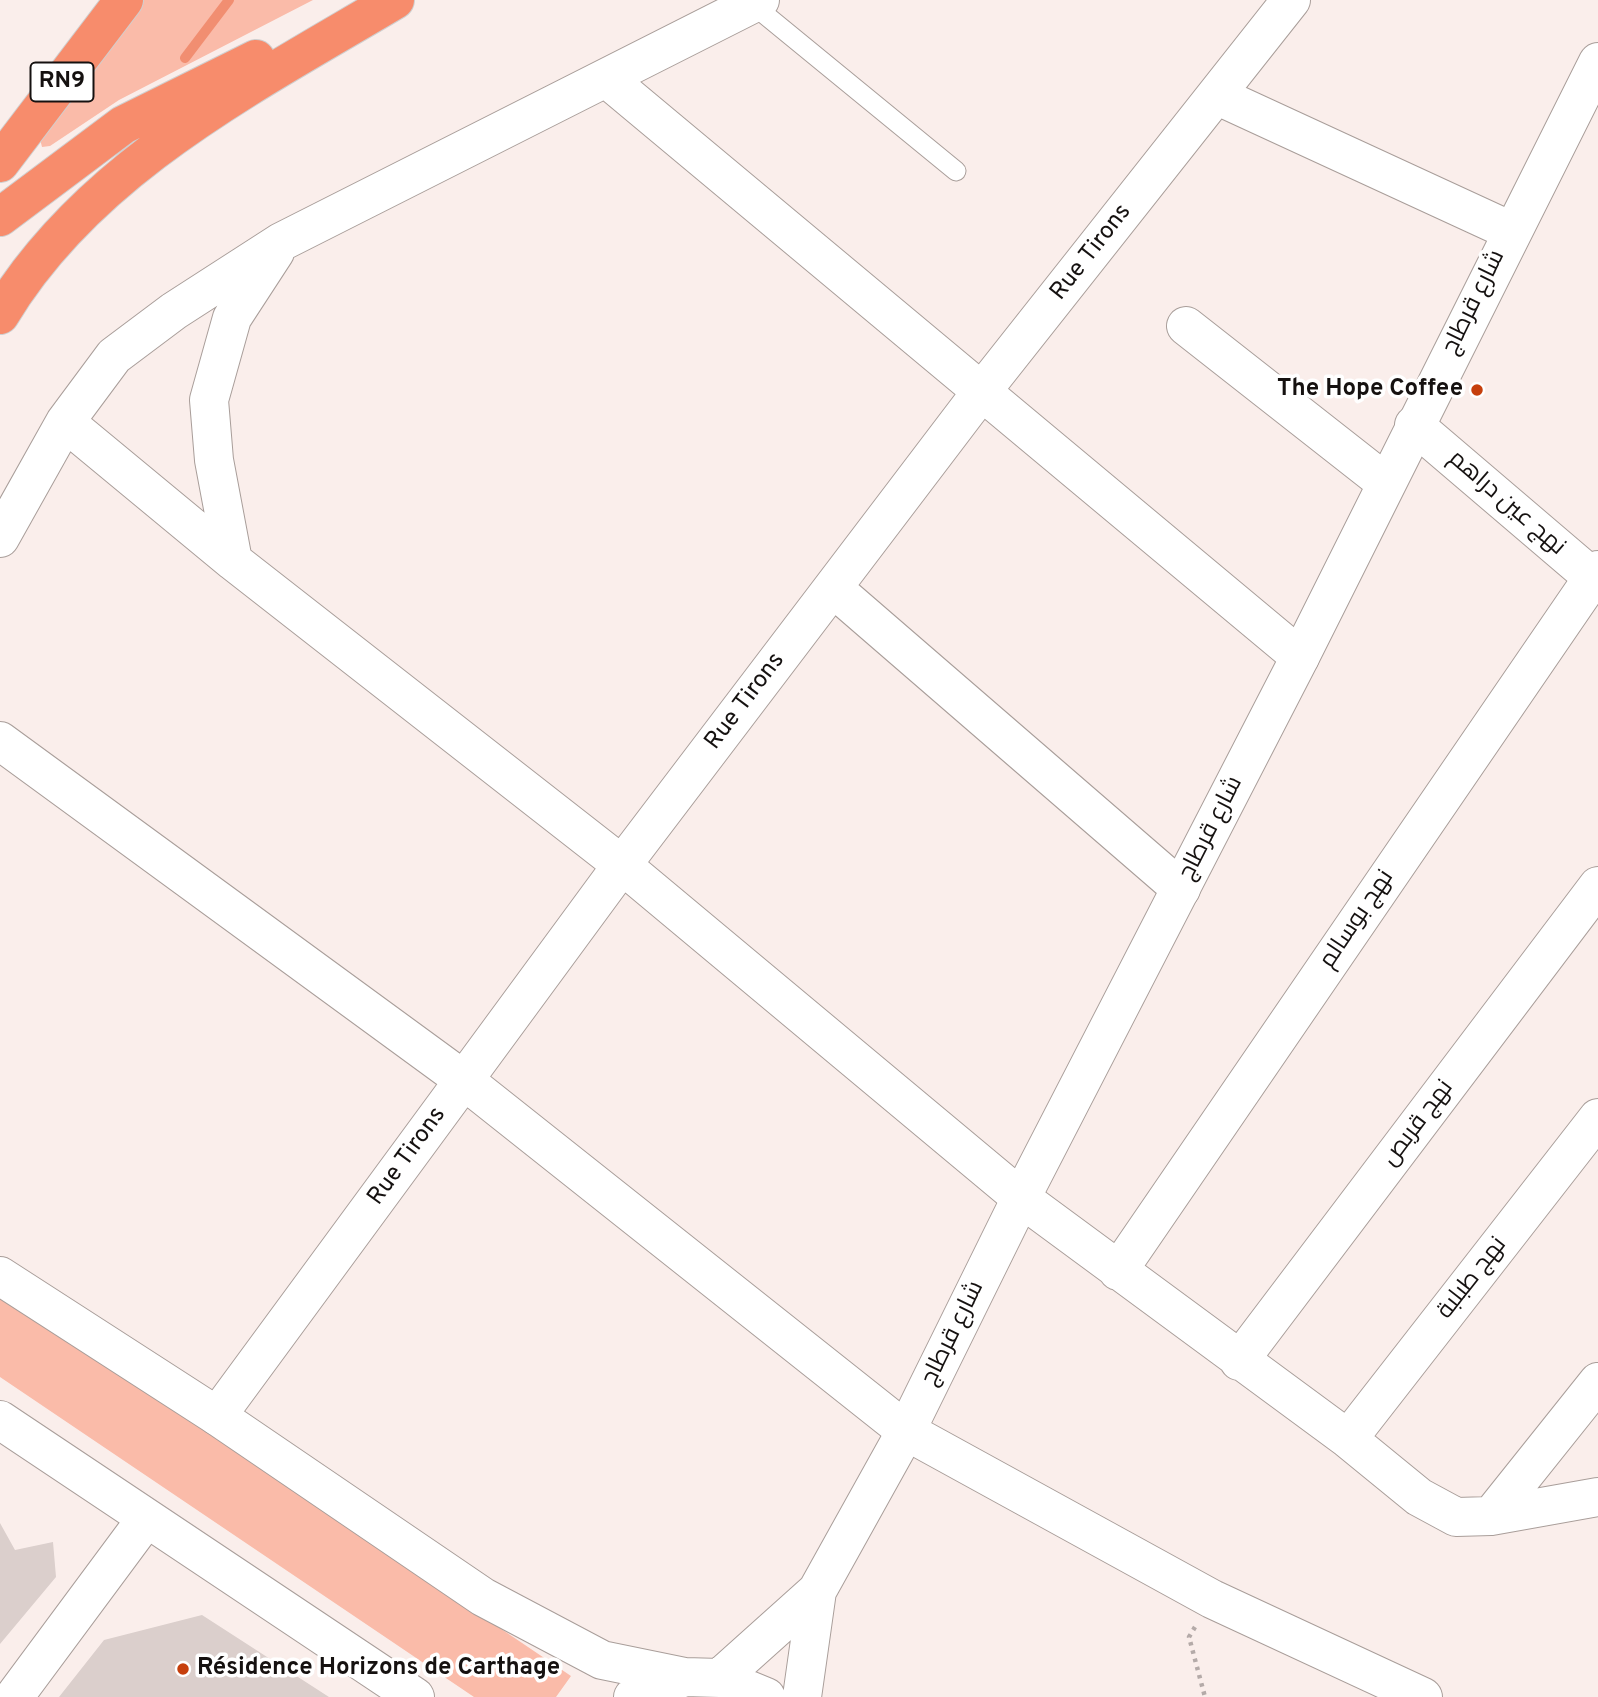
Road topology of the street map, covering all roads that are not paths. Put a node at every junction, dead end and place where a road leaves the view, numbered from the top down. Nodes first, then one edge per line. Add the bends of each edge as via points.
1 (124, 0) edge
2 (382, 0) edge
3 (395, 0) edge
4 (1291, 0) edge
5 (756, 2) edge
6 (1598, 62) edge
7 (606, 78) junction
8 (1216, 95) junction
9 (0, 163) edge
10 (956, 171) dead end
11 (0, 217) edge
12 (1511, 230) junction
13 (281, 242) junction
14 (0, 315) edge
15 (1186, 326) dead end
16 (982, 391) junction
17 (65, 422) junction
18 (1414, 425) junction
19 (1386, 483) junction
20 (0, 538) edge
21 (233, 561) junction
22 (1596, 577) edge
23 (833, 588) junction
24 (1300, 657) junction
25 (0, 741) edge
26 (622, 865) junction
27 (1598, 886) edge
28 (1181, 889) junction
29 (465, 1081) junction
30 (1598, 1118) edge
31 (1021, 1198) junction
32 (1118, 1271) junction
33 (0, 1276) edge
34 (1239, 1362) junction
35 (1598, 1382) edge
36 (217, 1416) junction
37 (0, 1420) edge
38 (906, 1431) junction
39 (1348, 1439) junction
40 (1598, 1497) edge
41 (1491, 1516) junction
42 (146, 1519) junction
43 (817, 1591) junction
44 (702, 1677) junction
45 (14, 1697) edge
46 (415, 1697) edge
47 (633, 1697) edge
48 (766, 1697) edge
49 (802, 1697) edge
50 (1423, 1697) edge

1 - 9 highway, RN9
2 - 11 highway via 123,125
3 - 14 highway via 246,89 137,165 60,238
4 - 8 street, Rue Tirons
5 - 7 street
5 - 10 lane
6 - 12 street, شارع قرطاج
7 - 13 street
7 - 16 street
8 - 12 street
8 - 16 street, Rue Tirons
12 - 18 street, شارع قرطاج
13 - 17 street via 114,356
13 - 21 street via 232,318 209,400 214,460
15 - 19 street
16 - 23 street, Rue Tirons
16 - 24 street
17 - 20 street
17 - 21 street
18 - 19 street, شارع قرطاج
18 - 22 street, نهج عين دراهم
19 - 24 street, شارع قرطاج
21 - 26 street
22 - 32 street, نهج بوسالم
23 - 26 street, Rue Tirons
23 - 28 street
24 - 28 street, شارع قرطاج
25 - 29 street
26 - 29 street, Rue Tirons
26 - 31 street
27 - 34 street, نهج قربص
28 - 31 street, شارع قرطاج
29 - 36 street, Rue Tirons
29 - 38 street
30 - 39 street, نهج طبلبة
31 - 32 street
31 - 38 street, شارع قرطاج
32 - 34 street
33 - 36 street
34 - 39 street
35 - 41 street
36 - 44 street via 483,1597 602,1660
37 - 42 street
38 - 43 street, شارع قرطاج
38 - 50 street via 1212,1600
39 - 41 street via 1419,1497 1456,1517
40 - 41 street
42 - 45 street
42 - 46 street
43 - 44 street, شارع قرطاج
43 - 49 street, شارع قرطاج
44 - 47 street
44 - 48 street

